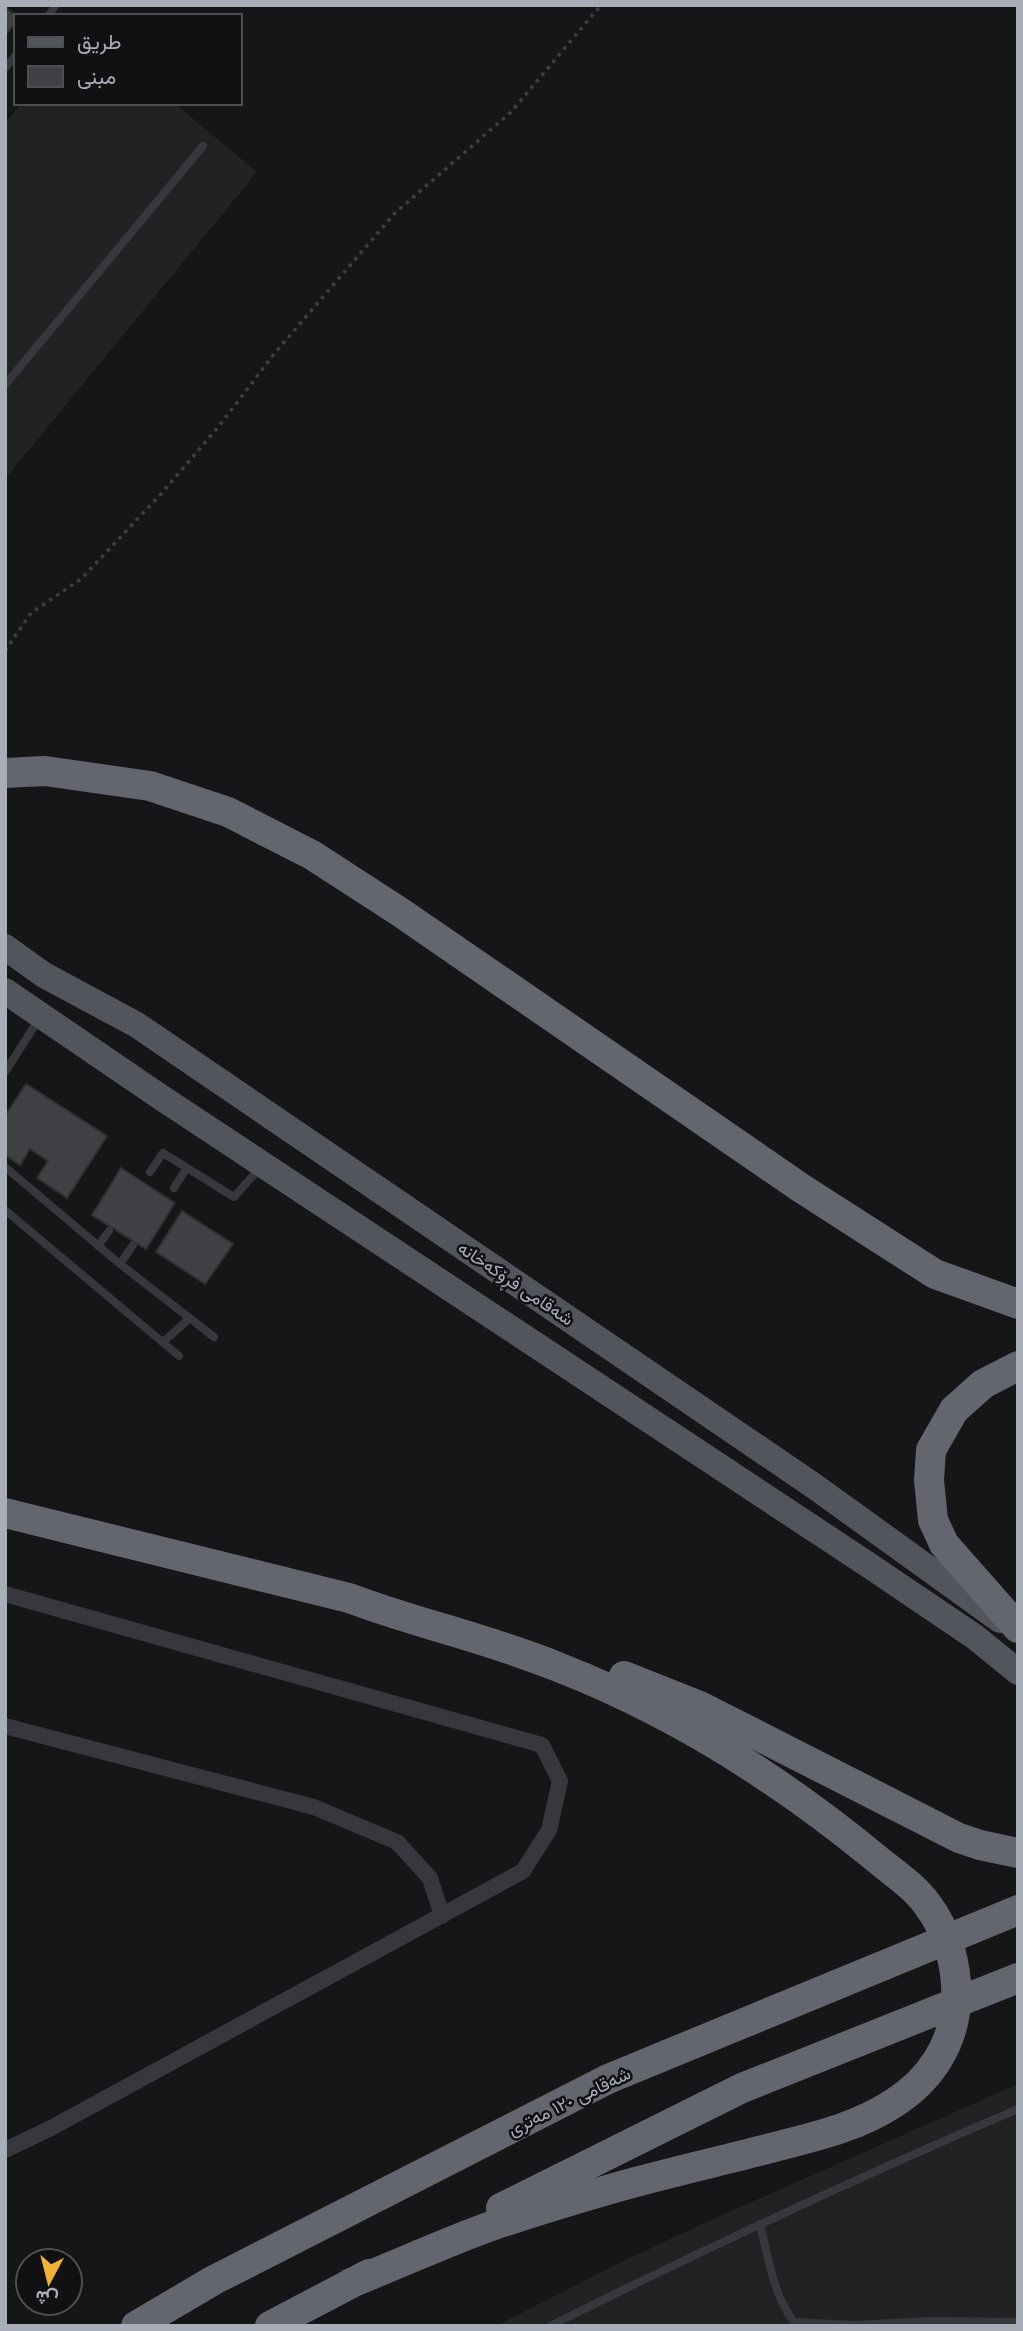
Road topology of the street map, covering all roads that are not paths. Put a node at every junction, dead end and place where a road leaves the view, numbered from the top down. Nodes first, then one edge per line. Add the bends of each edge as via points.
1 (203, 146) dead end
2 (5, 386) edge
3 (5, 773) edge
4 (5, 947) edge
5 (44, 975) junction
6 (23, 1003) edge
7 (5, 1072) edge
8 (263, 1165) junction
9 (5, 1167) edge
10 (186, 1169) junction
11 (150, 1172) dead end
12 (174, 1188) dead end
13 (5, 1210) edge
14 (109, 1231) dead end
15 (134, 1245) dead end
16 (98, 1246) junction
17 (120, 1264) junction
18 (1018, 1304) edge
19 (190, 1318) junction
20 (214, 1337) dead end
21 (163, 1342) junction
22 (179, 1356) dead end
23 (1018, 1366) edge
24 (5, 1513) edge
25 (5, 1594) edge
26 (349, 1598) junction
27 (1018, 1628) edge
28 (1018, 1634) edge
29 (1018, 1672) edge
30 (5, 1726) edge
31 (1018, 1853) edge
32 (1018, 1910) edge
33 (442, 1916) junction
34 (1018, 1978) edge
35 (1018, 2109) edge
36 (5, 2150) edge
37 (760, 2224) junction
38 (351, 2283) junction
39 (1018, 2322) edge
40 (854, 2325) edge
41 (136, 2326) edge
42 (270, 2326) edge
43 (550, 2326) edge

1 - 2 lane
3 - 18 highway via 45,771 150,786 228,812 312,855 935,1274
4 - 5 main road, شەقامی فڕۆکەخانە
5 - 6 main road
5 - 28 main road, شەقامی فڕۆکەخانە via 137,1025 814,1486
6 - 7 lane
6 - 8 main road
8 - 10 lane via 234,1197
8 - 29 main road via 870,1566
9 - 16 lane
10 - 11 lane via 163,1153
10 - 12 lane
13 - 21 lane
14 - 16 lane
15 - 17 lane
16 - 17 lane
17 - 19 lane
19 - 20 lane
19 - 21 lane
21 - 22 lane
23 - 27 highway via 983,1384 954,1410 932,1450 929,1480 933,1520 944,1545
24 - 26 highway
25 - 33 street via 542,1745 560,1781 549,1830 523,1871
26 - 31 highway via 401,1606 568,1654 702,1707 960,1838
26 - 38 highway via 556,1665 626,1696 761,1774 917,1892 944,1936 956,1972 956,2012 937,2063 902,2098 879,2112 835,2132 619,2187 506,2222
30 - 33 street via 314,1807 397,1842 430,1878
32 - 41 highway, شەقامی ١٢٠ مەتری via 608,2079 214,2280
33 - 36 street
34 - 38 highway via 742,2088
35 - 37 lane
37 - 40 lane via 777,2289 794,2322
37 - 43 lane
38 - 42 highway
39 - 40 lane

